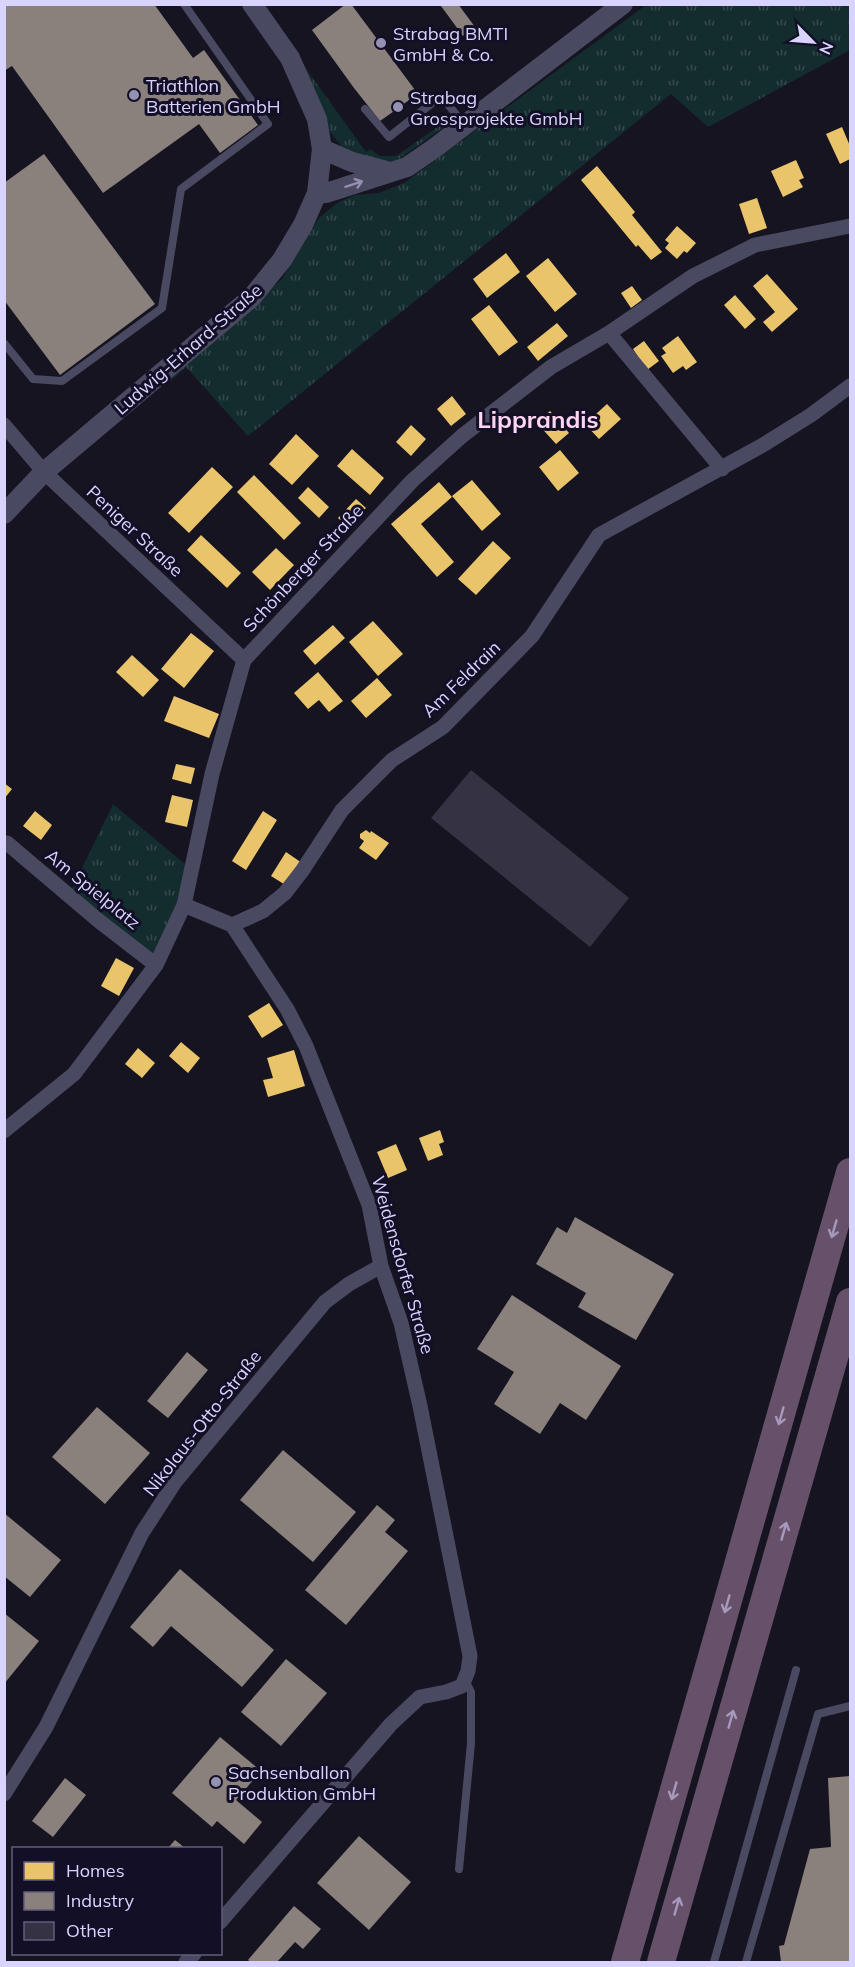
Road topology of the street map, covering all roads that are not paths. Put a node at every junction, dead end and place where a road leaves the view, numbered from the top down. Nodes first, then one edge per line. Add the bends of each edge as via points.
1 (184, 4) edge
2 (252, 4) edge
3 (623, 4) edge
4 (365, 109) dead end
5 (465, 125) junction
6 (322, 149) junction
7 (390, 172) junction
8 (317, 193) junction
9 (850, 226) edge
10 (609, 333) junction
11 (4, 343) edge
12 (850, 386) edge
13 (4, 425) edge
14 (722, 469) junction
15 (44, 472) junction
16 (4, 514) edge
17 (244, 660) junction
18 (7, 843) dead end
19 (184, 905) junction
20 (232, 925) junction
21 (156, 964) junction
22 (4, 1131) edge
23 (850, 1173) edge
24 (381, 1266) junction
25 (850, 1302) edge
26 (796, 1670) dead end
27 (465, 1680) junction
28 (850, 1706) edge
29 (4, 1794) edge
30 (459, 1869) dead end
31 (222, 1920) edge
32 (625, 1962) edge
33 (661, 1962) edge
34 (714, 1962) edge
35 (746, 1962) edge

1 - 11 lane via 268,124 181,189 162,309 62,381 33,379
2 - 6 street, Ludwig-Erhard-Straße via 290,58 317,119
3 - 5 street
4 - 5 lane via 389,137 441,96
5 - 7 street via 407,167
6 - 7 street
6 - 8 street, Ludwig-Erhard-Straße
8 -> 7 street
8 - 15 street, Ludwig-Erhard-Straße via 282,260 252,297
9 - 10 street, Schönberger Straße via 755,244 693,276
10 - 14 street
10 - 17 street, Schönberger Straße via 551,368 454,443 412,481
12 - 14 street, Am Feldrain
13 - 15 street, Peniger Straße
14 - 20 street, Am Feldrain via 598,535 532,636 443,727 392,760 342,810 285,893 263,910
15 - 16 street, Ludwig-Erhard-Straße
15 - 17 street, Peniger Straße
17 - 19 street, Schönberger Straße via 212,774
18 - 21 street, Am Spielplatz
19 - 20 street
19 - 21 street, Schönberger Straße
20 - 24 street, Weidensdorfer Straße via 287,1009 306,1046 369,1205
21 - 22 street, Schönberger Straße via 74,1074
23 -> 32 highway
24 - 27 street, Weidensdorfer Straße via 400,1323 420,1406 470,1656
24 - 29 street, Nikolaus-Otto-Straße via 325,1302 176,1482 142,1533 46,1727
33 -> 25 highway
26 - 34 lane
27 - 30 lane via 471,1692 471,1743
27 - 31 street via 462,1686 420,1697 391,1724
28 - 35 lane via 819,1714

